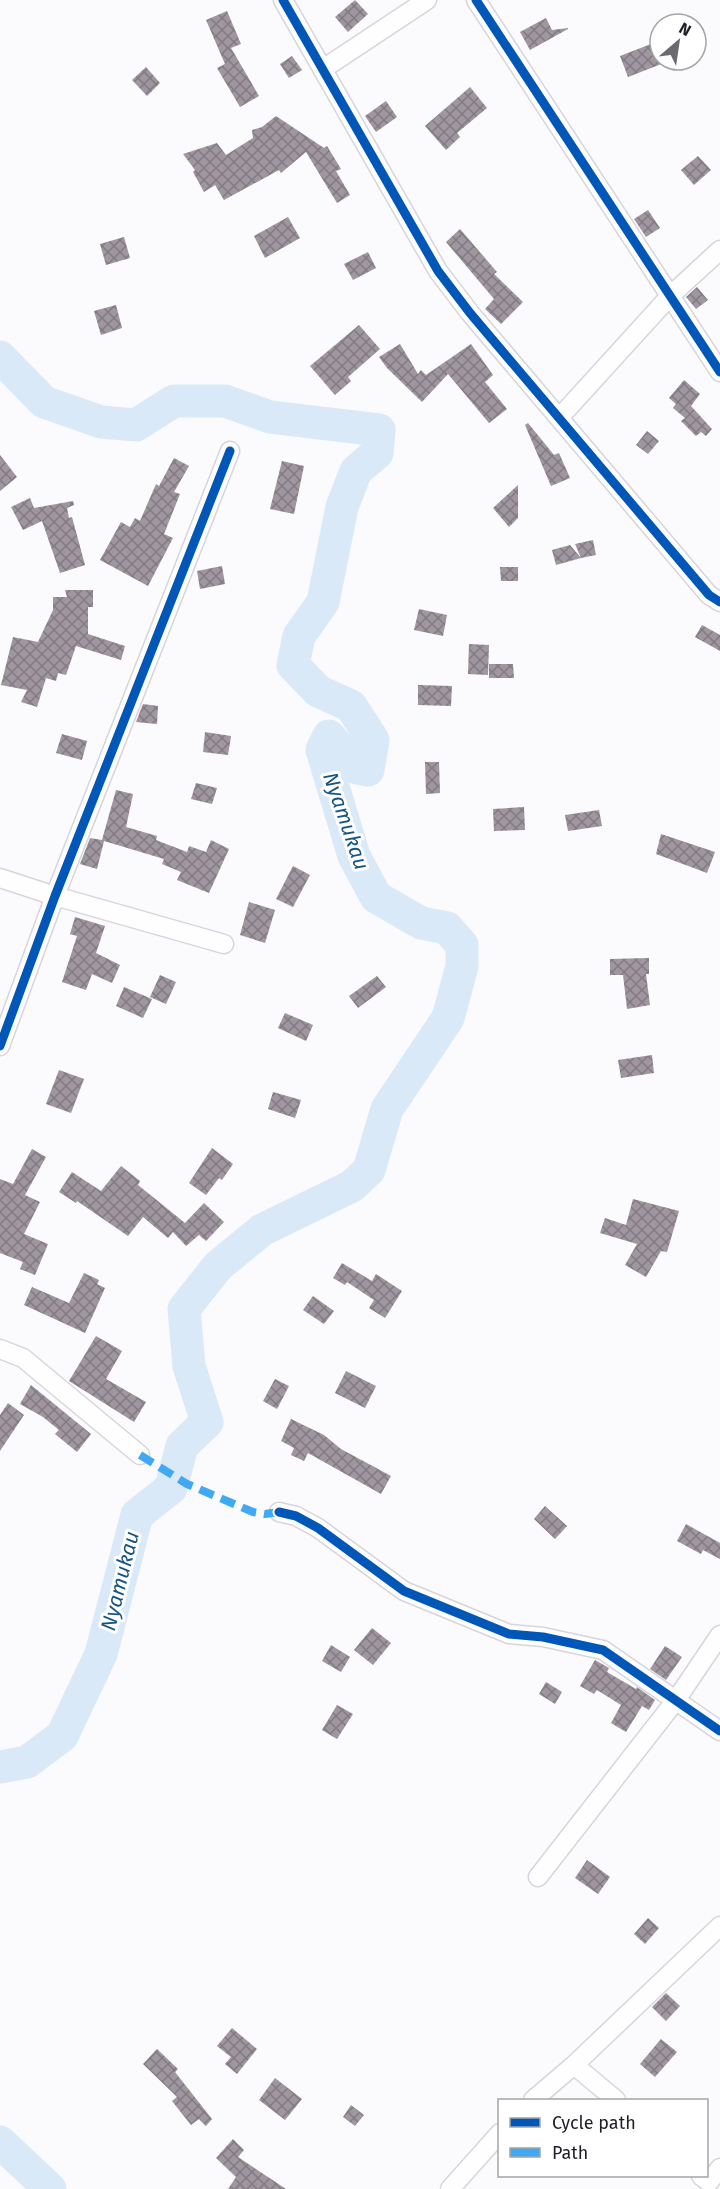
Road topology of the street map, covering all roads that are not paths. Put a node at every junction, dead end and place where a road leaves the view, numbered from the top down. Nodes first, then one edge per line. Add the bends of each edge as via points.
1 (283, 0) edge
2 (427, 0) edge
3 (476, 0) edge
4 (323, 69) junction
5 (720, 250) edge
6 (670, 297) junction
7 (720, 372) edge
8 (559, 418) junction
9 (230, 451) dead end
10 (720, 602) edge
11 (0, 878) edge
12 (55, 896) junction
13 (224, 944) dead end
14 (0, 1046) edge
15 (0, 1348) edge
16 (140, 1455) dead end
17 (279, 1512) dead end
18 (720, 1635) edge
19 (676, 1700) junction
20 (720, 1731) edge
21 (538, 1877) dead end
22 (720, 1926) edge
23 (574, 2064) junction
24 (534, 2099) edge
25 (615, 2099) edge
26 (498, 2135) edge
27 (720, 2168) edge
28 (703, 2177) edge
29 (450, 2189) edge

1 - 4 street
2 - 4 street
3 - 6 street
4 - 8 street via 438,271
5 - 6 street
6 - 7 street
6 - 8 street
8 - 10 street via 709,595
9 - 12 street
11 - 12 street
12 - 13 street
12 - 14 street
15 - 16 street via 22,1358
17 - 19 street via 318,1528 404,1591 509,1634 603,1650
18 - 19 street
19 - 20 street
19 - 21 street
22 - 23 street
23 - 24 street
23 - 25 street
26 - 29 street
27 - 28 street via 708,2182

